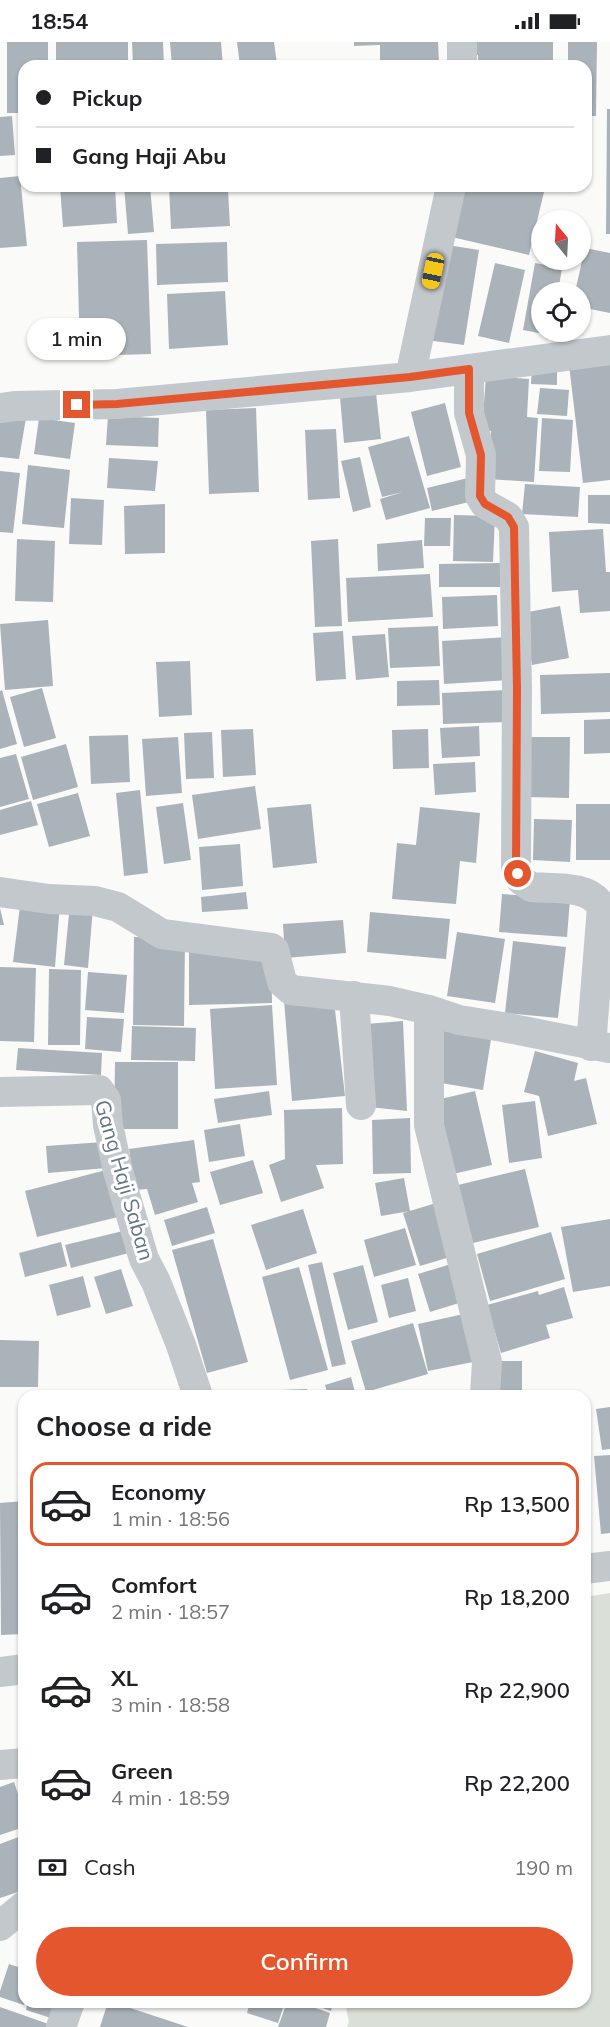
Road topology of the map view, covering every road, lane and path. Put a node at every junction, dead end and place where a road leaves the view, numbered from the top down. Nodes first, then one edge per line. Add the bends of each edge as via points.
1 (462, 42) edge
2 (462, 60) edge
3 (450, 192) edge
4 (610, 350) edge
5 (469, 369) junction
6 (410, 377) junction
7 (0, 408) edge
8 (0, 892) edge
9 (354, 996) junction
10 (429, 1010) junction
11 (600, 1047) edge
12 (0, 1092) edge
13 (361, 1105) dead end
14 (196, 1390) edge
15 (485, 1390) edge
16 (610, 1566) edge
17 (591, 1568) edge
18 (18, 1670) edge
19 (0, 1672) edge
20 (18, 1764) edge
21 (0, 1765) edge
22 (18, 1911) edge
23 (0, 1926) edge
24 (68, 2008) edge
25 (61, 2027) edge

1 - 2 street
3 - 6 street
4 - 5 street
5 - 6 street
5 - 11 street via 469,413 481,455 480,496 485,504 508,517 514,527 516,868 521,880 531,887 585,892 602,907
6 - 7 street via 117,404
8 - 9 street via 95,901 118,907 162,934 271,948 282,982 291,990
9 - 10 street
9 - 13 street
10 - 11 street via 459,1020
10 - 15 street via 429,1125 487,1362
12 - 14 street, Gang Haji Saban via 99,1090 106,1100 118,1171 144,1259 182,1345
16 - 17 street
18 - 19 street
20 - 21 street
22 - 23 street
24 - 25 street

